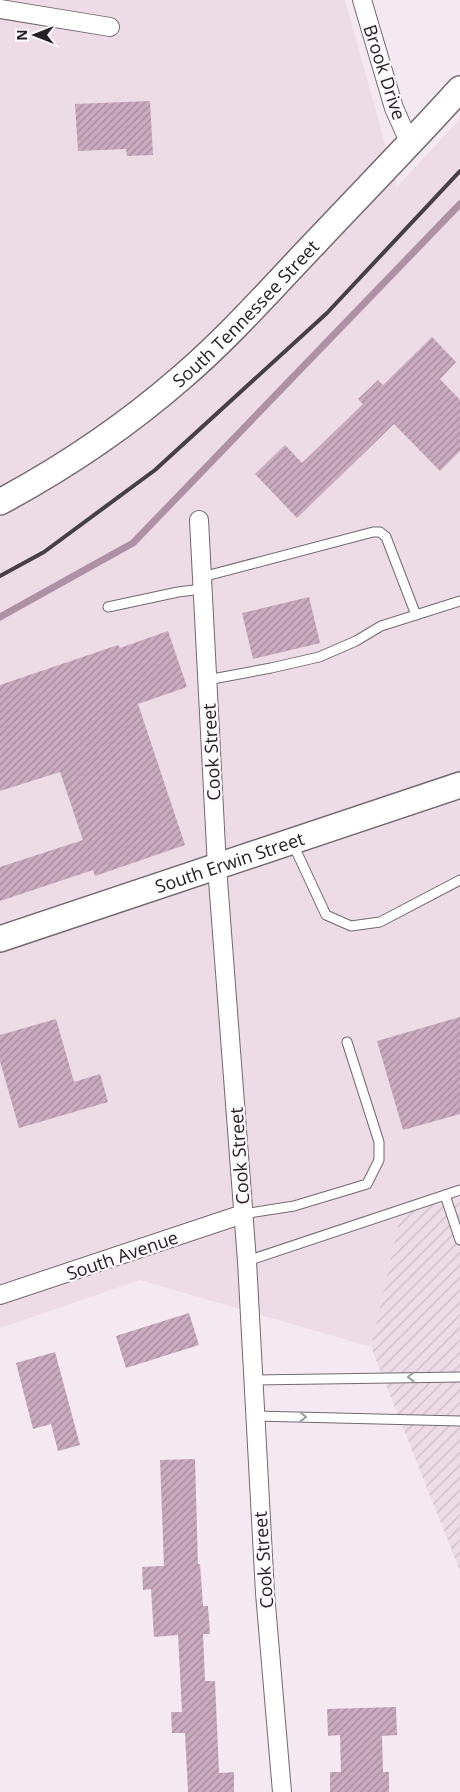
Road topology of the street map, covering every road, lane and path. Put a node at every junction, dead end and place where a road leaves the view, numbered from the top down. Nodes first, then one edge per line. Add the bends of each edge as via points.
1 (362, 0) edge
2 (0, 9) edge
3 (110, 27) dead end
4 (460, 90) edge
5 (410, 144) junction
6 (0, 502) edge
7 (198, 520) dead end
8 (202, 583) junction
9 (460, 601) edge
10 (108, 607) dead end
11 (416, 615) junction
12 (207, 680) junction
13 (460, 785) edge
14 (292, 842) junction
15 (217, 868) junction
16 (460, 880) edge
17 (0, 939) edge
18 (347, 1042) dead end
19 (460, 1190) edge
20 (445, 1195) junction
21 (243, 1214) junction
22 (460, 1240) edge
23 (247, 1261) junction
24 (0, 1296) edge
25 (460, 1377) edge
26 (252, 1380) junction
27 (255, 1416) junction
28 (460, 1421) edge
29 (282, 1792) edge

1 - 5 street, Brook Drive via 394,108
2 - 3 street
4 - 5 main road, South Tennessee Street
5 - 6 main road, South Tennessee Street via 248,314 182,378 93,446
7 - 8 street, Cook Street
8 - 10 lane via 178,592
8 - 11 lane via 380,532 386,537
8 - 12 street, Cook Street
9 - 11 lane
11 - 12 lane via 381,626 319,657
12 - 15 street, Cook Street
13 - 14 main road, South Erwin Street
14 - 15 main road, South Erwin Street
14 - 16 lane via 326,915 351,926 380,922
15 - 17 main road, South Erwin Street
15 - 21 street, Cook Street
18 - 21 lane via 379,1142 379,1160 367,1184 294,1206
19 - 20 lane
20 - 22 lane
20 - 23 lane
21 - 23 street, Cook Street
21 - 24 street, South Avenue
23 - 26 street, Cook Street
25 -> 26 lane
26 - 27 street, Cook Street
27 -> 28 lane
27 - 29 street, Cook Street via 265,1593

